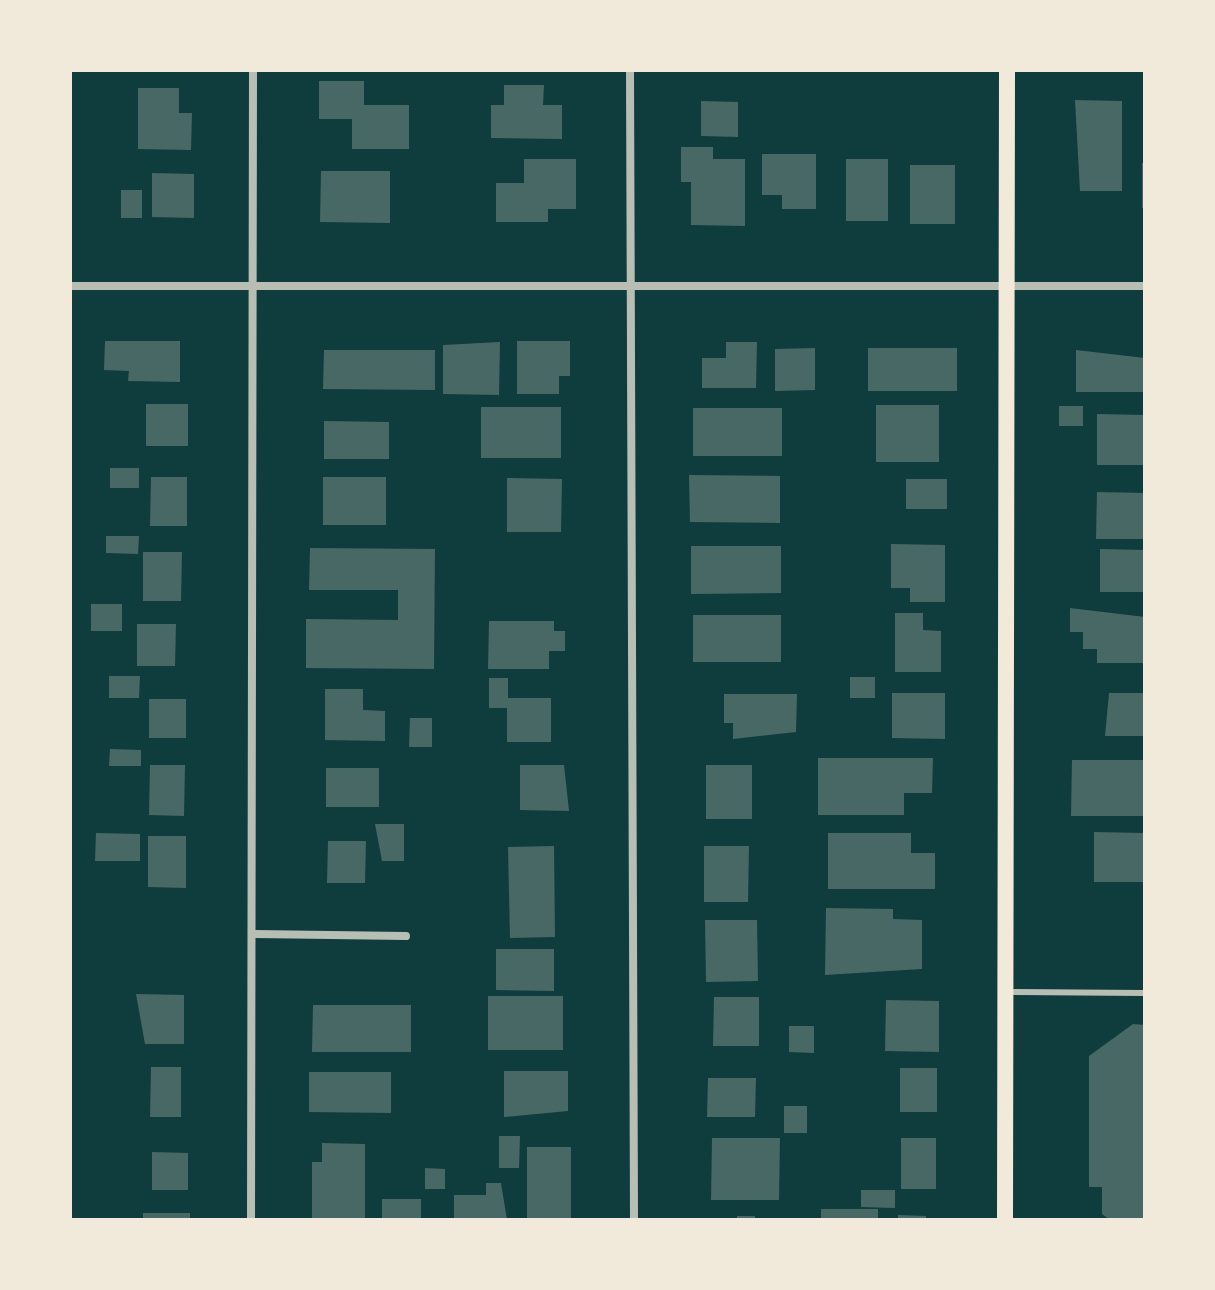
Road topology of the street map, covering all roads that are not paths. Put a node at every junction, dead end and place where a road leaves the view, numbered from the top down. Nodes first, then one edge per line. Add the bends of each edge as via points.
1 (253, 70) edge
2 (630, 70) edge
3 (1007, 70) edge
4 (254, 285) junction
5 (1009, 285) junction
6 (70, 286) edge
7 (630, 286) junction
8 (1145, 286) edge
9 (254, 934) junction
10 (406, 936) dead end
11 (1007, 992) junction
12 (1143, 993) dead end
13 (251, 1220) edge
14 (634, 1220) edge
15 (1005, 1220) edge

1 - 4 street
2 - 7 street
3 - 5 main road
4 - 6 street
4 - 7 street
4 - 9 street
5 - 7 street
5 - 8 street
5 - 11 main road
7 - 14 street
9 - 10 street
9 - 13 street
11 - 12 lane
11 - 15 main road

